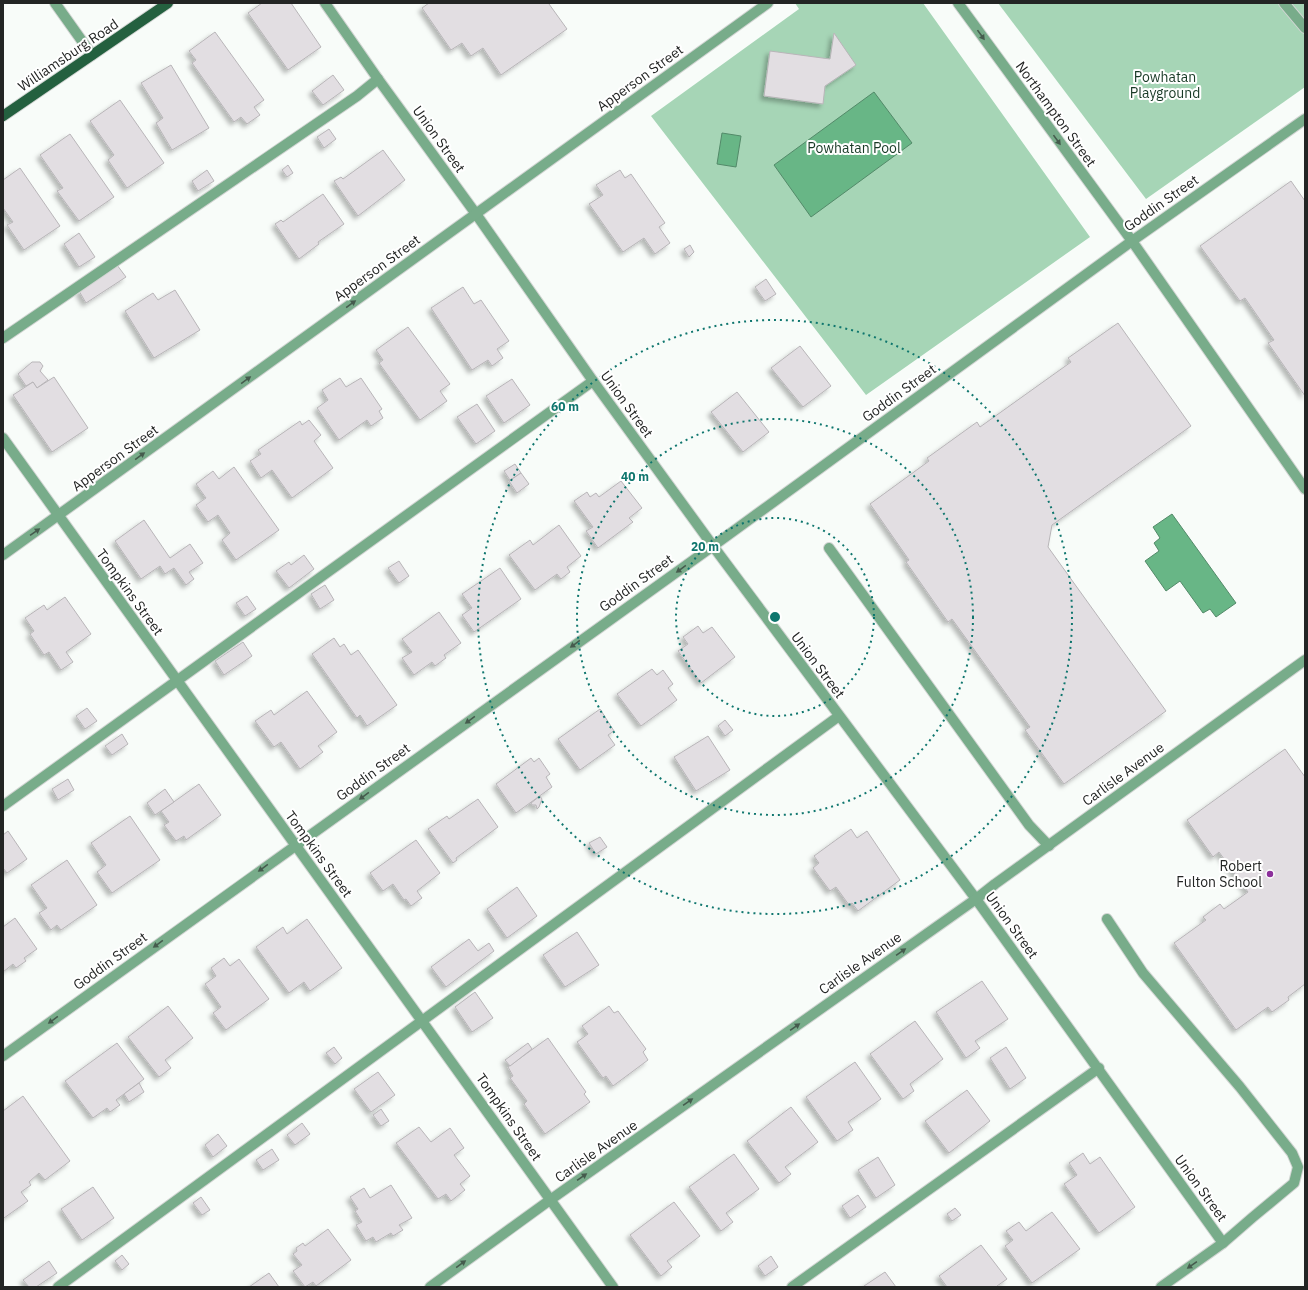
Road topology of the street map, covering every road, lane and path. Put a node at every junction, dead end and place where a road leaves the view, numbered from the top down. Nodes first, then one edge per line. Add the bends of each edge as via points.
1 (55, 3) edge
2 (168, 3) edge
3 (325, 3) edge
4 (768, 3) edge
5 (958, 3) edge
6 (1284, 3) edge
7 (1305, 28) edge
8 (92, 55) junction
9 (378, 79) junction
10 (3, 116) edge
11 (1305, 119) edge
12 (476, 214) junction
13 (1132, 241) junction
14 (3, 338) edge
15 (593, 381) junction
16 (3, 438) edge
17 (1305, 490) edge
18 (58, 516) junction
19 (713, 546) junction
20 (829, 548) dead end
21 (3, 555) edge
22 (1305, 660) edge
23 (176, 680) junction
24 (839, 716) junction
25 (3, 806) edge
26 (295, 845) junction
27 (1049, 846) junction
28 (976, 899) junction
29 (1107, 919) dead end
30 (422, 1020) junction
31 (3, 1056) edge
32 (1098, 1068) junction
33 (550, 1200) junction
34 (1223, 1243) junction
35 (58, 1287) edge
36 (430, 1287) edge
37 (613, 1287) edge
38 (792, 1287) edge
39 (1161, 1287) edge

1 - 8 street
2 - 8 main road, Williamsburg Road
3 - 9 street, Union Street
4 - 12 street, Apperson Street
5 -> 13 street, Northampton Street
6 - 7 street
8 - 10 main road, Williamsburg Road
9 - 12 street, Union Street
9 - 14 street via 357,96
11 - 13 street, Goddin Street
12 - 15 street, Union Street
18 -> 12 street, Apperson Street
13 - 17 street, Northampton Street
13 - 19 street, Goddin Street
15 - 19 street, Union Street
15 - 23 street
16 - 18 street, Tompkins Street
21 -> 18 street, Apperson Street
18 - 23 street, Tompkins Street
19 - 24 street, Union Street
19 -> 26 street, Goddin Street
20 - 27 street via 1029,825
22 - 27 street, Carlisle Avenue
23 - 25 street
23 - 26 street, Tompkins Street
24 - 28 street, Union Street
24 - 30 street
26 - 30 street, Tompkins Street
26 -> 31 street, Goddin Street
27 - 28 street, Carlisle Avenue
28 - 32 street, Union Street
33 -> 28 street, Carlisle Avenue
29 - 34 street via 1143,973 1245,1093 1292,1153 1298,1167 1294,1183
30 - 33 street, Tompkins Street
30 - 35 street
32 - 34 street, Union Street
32 - 38 street
36 -> 33 street, Carlisle Avenue
33 - 37 street, Tompkins Street
34 -> 39 street

